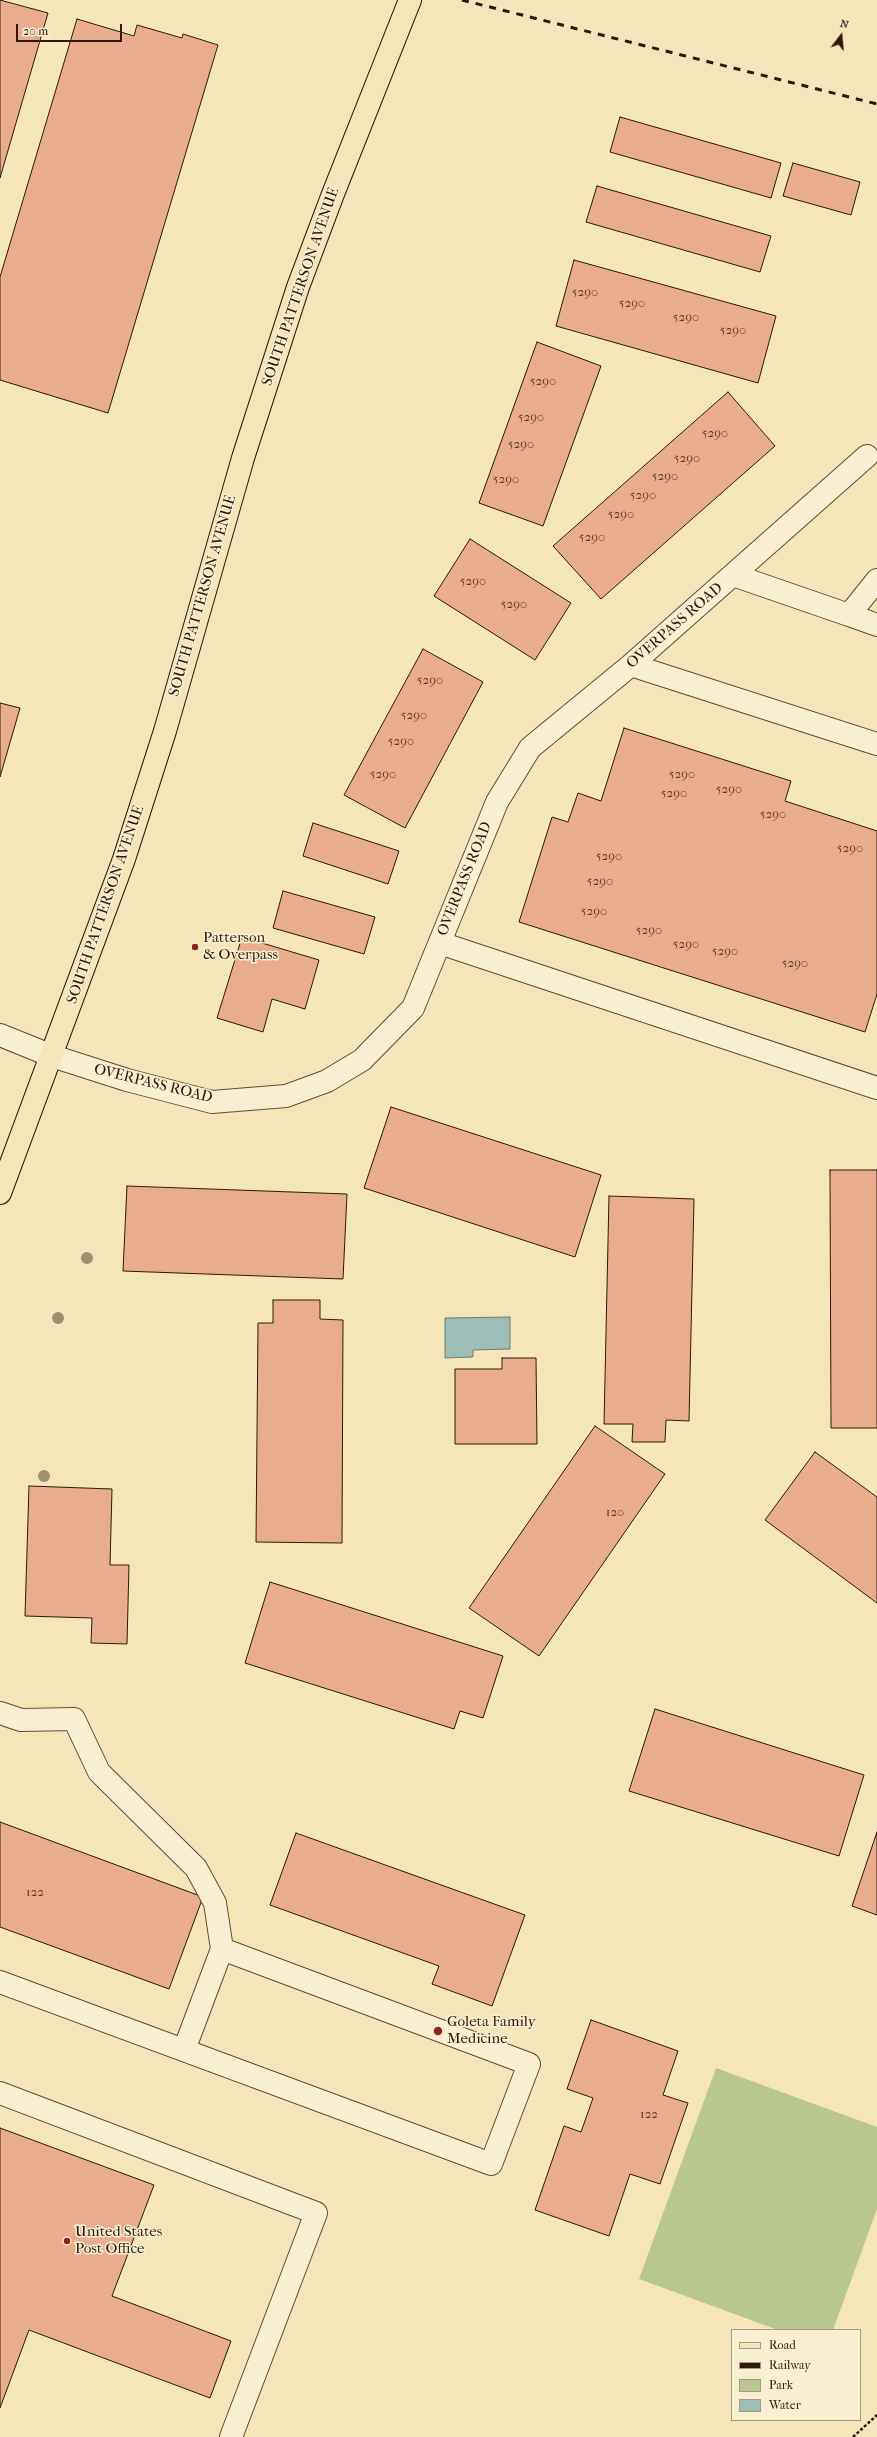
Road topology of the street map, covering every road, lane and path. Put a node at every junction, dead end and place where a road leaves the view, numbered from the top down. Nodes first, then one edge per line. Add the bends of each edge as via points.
1 (410, 0) edge
2 (868, 456) dead end
3 (733, 575) junction
4 (877, 580) edge
5 (849, 615) junction
6 (877, 625) edge
7 (631, 665) junction
8 (877, 744) edge
9 (440, 944) junction
10 (0, 1035) edge
11 (52, 1056) junction
12 (877, 1088) edge
13 (0, 1193) edge
14 (0, 1713) edge
15 (222, 1949) junction
16 (0, 1982) edge
17 (184, 2050) junction
18 (0, 2093) edge
19 (877, 2415) edge
20 (231, 2437) edge
21 (853, 2437) edge

1 - 11 main road, SOUTH PATTERSON AVENUE via 327,208 275,355 160,746 124,859
2 - 3 street, OVERPASS ROAD
3 - 5 street
3 - 7 street, OVERPASS ROAD
4 - 5 street
5 - 6 street
7 - 8 street
7 - 9 street, OVERPASS ROAD via 530,748 497,802
9 - 11 street, OVERPASS ROAD via 413,1008 362,1060 327,1082 286,1096 212,1102 127,1080
9 - 12 street
10 - 11 street, OVERPASS ROAD
11 - 13 main road, SOUTH PATTERSON AVENUE
14 - 15 street via 21,1720 74,1720 99,1772 196,1868 216,1903
15 - 17 street
15 - 17 street via 529,2064 491,2164
16 - 17 street
18 - 20 street via 316,2213
19 - 21 path

